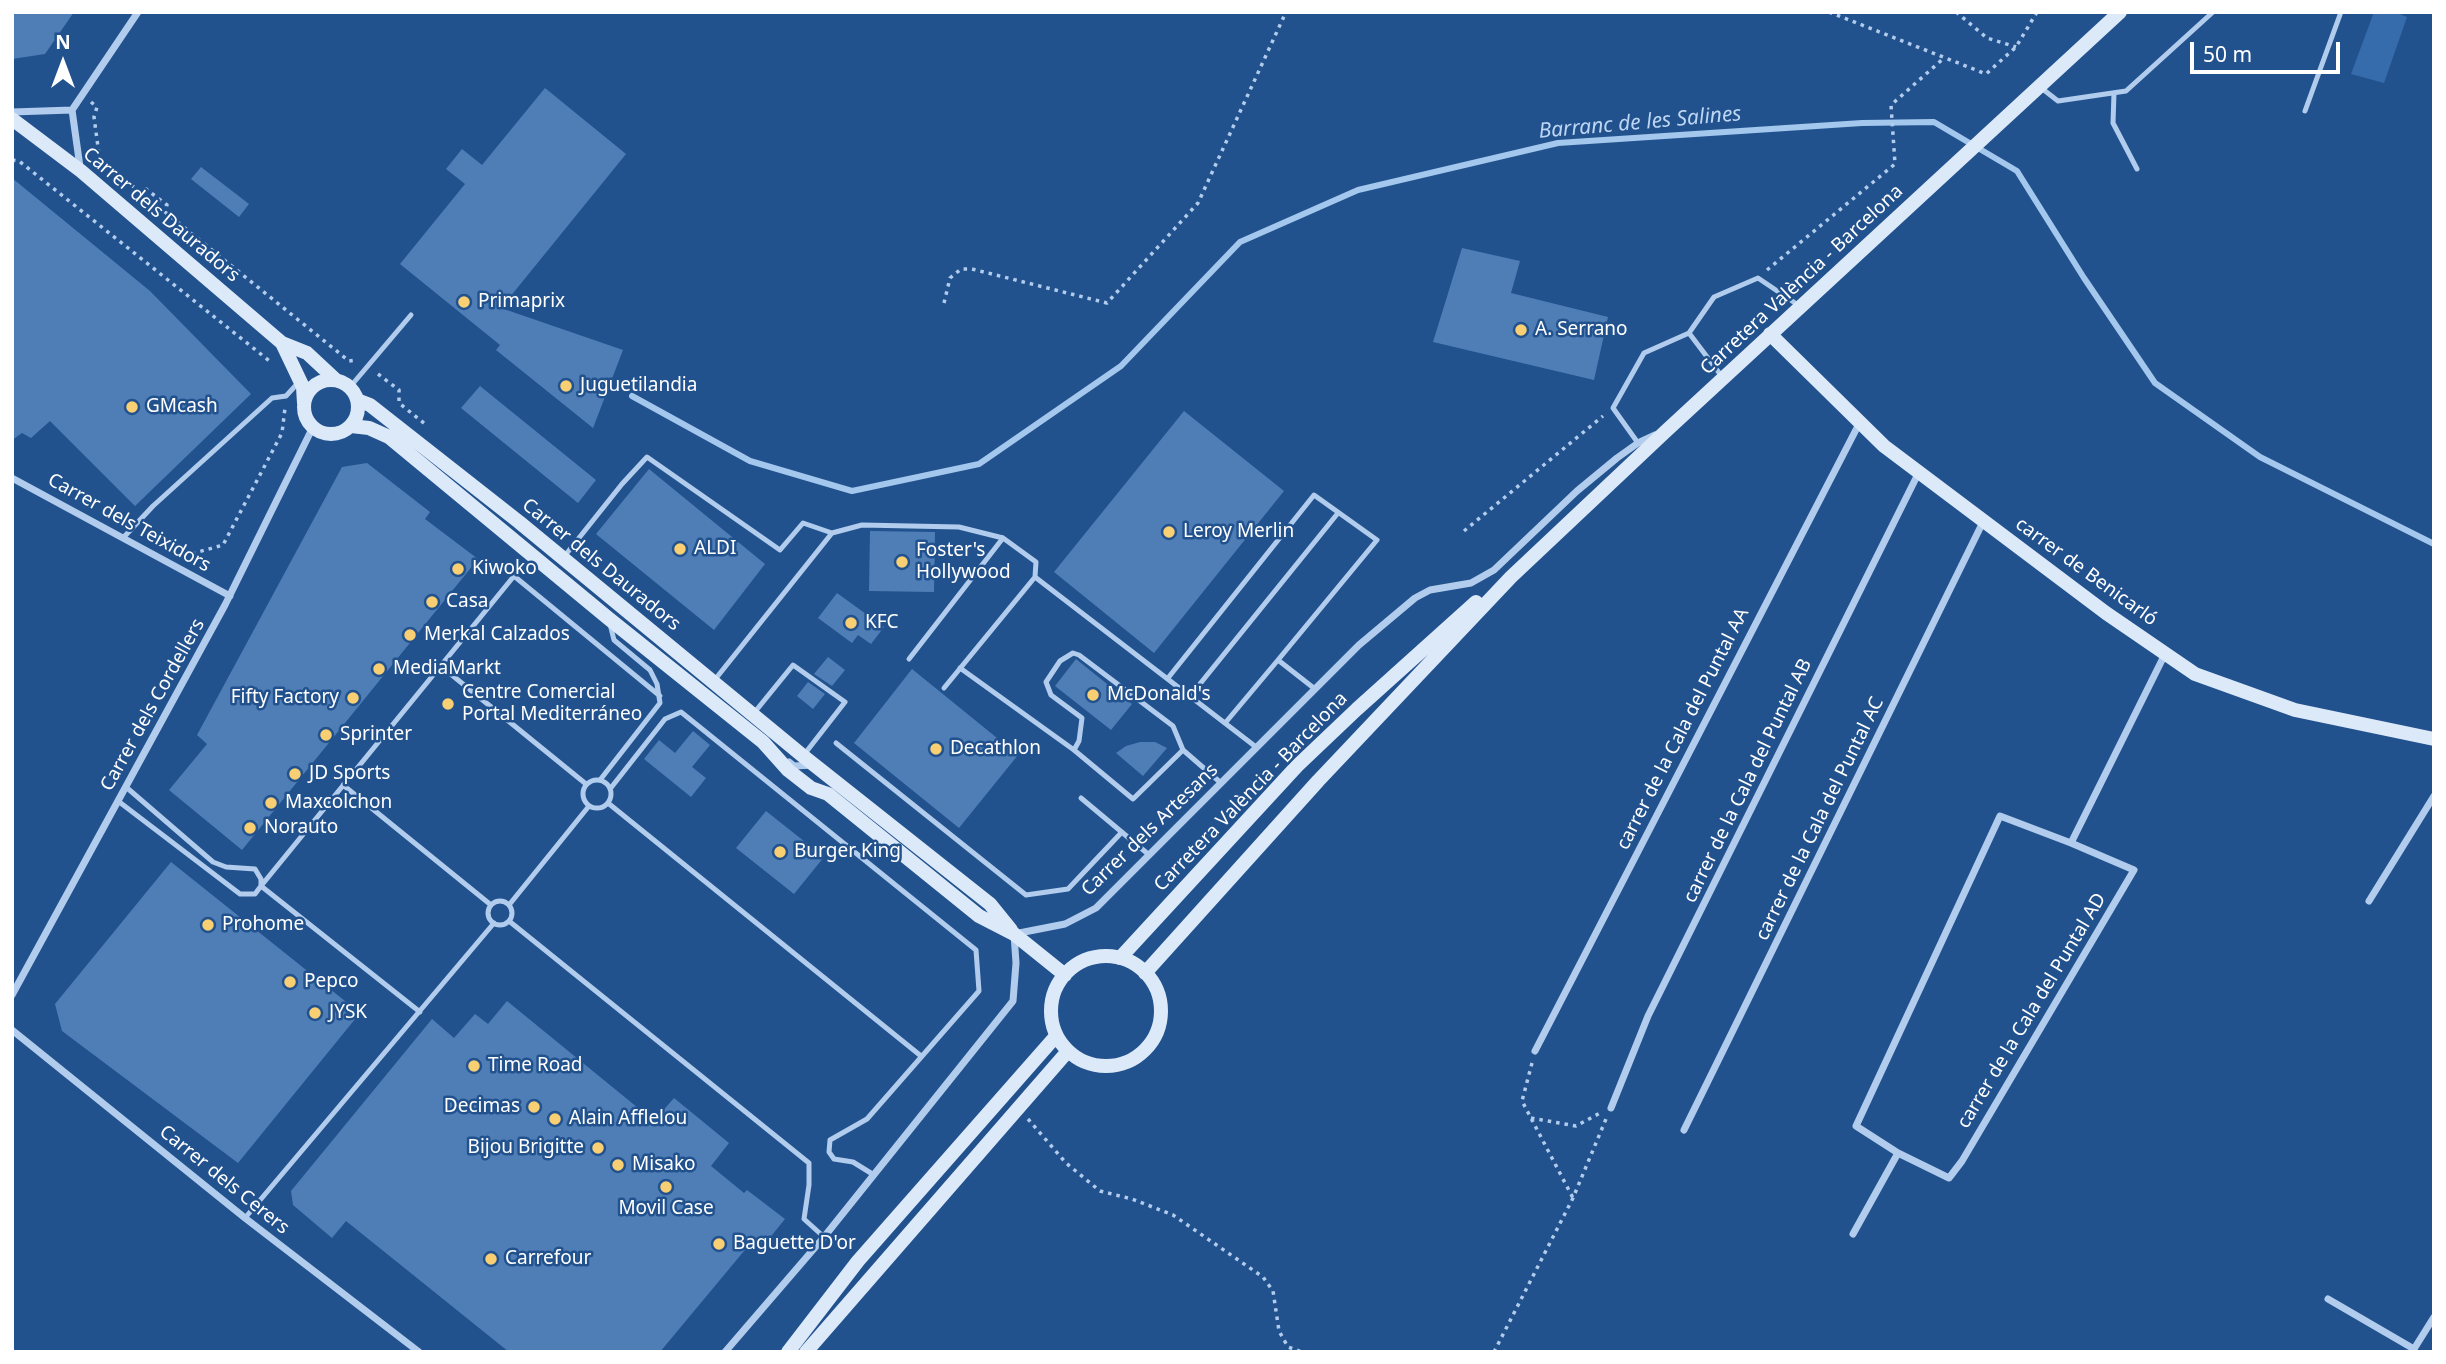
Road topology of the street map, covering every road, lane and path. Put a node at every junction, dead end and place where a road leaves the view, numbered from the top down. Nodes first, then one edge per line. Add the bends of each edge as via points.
1 (138, 12) edge
2 (1286, 12) edge
3 (1829, 12) edge
4 (1956, 12) edge
5 (2037, 12) edge
6 (2120, 12) edge
7 (2213, 12) edge
8 (2341, 12) edge
9 (2016, 47) junction
10 (1944, 58) junction
11 (2040, 87) junction
12 (2114, 93) junction
13 (97, 107) dead end
14 (72, 110) junction
15 (2305, 111) dead end
16 (12, 112) edge
17 (12, 119) edge
18 (12, 160) edge
19 (2137, 169) dead end
20 (81, 171) junction
21 (1758, 278) junction
22 (944, 303) dead end
23 (1801, 307) junction
24 (411, 315) dead end
25 (1689, 333) junction
26 (1770, 334) junction
27 (282, 343) junction
28 (369, 366) junction
29 (277, 368) dead end
30 (1723, 378) junction
31 (300, 380) junction
32 (336, 380) junction
33 (350, 387) junction
34 (286, 396) junction
35 (357, 400) junction
36 (304, 405) junction
37 (1613, 408) junction
38 (1860, 422) junction
39 (351, 426) junction
40 (313, 427) junction
41 (429, 427) dead end
42 (1666, 430) junction
43 (282, 433) dead end
44 (1639, 443) junction
45 (1919, 472) junction
46 (12, 478) edge
47 (1338, 513) junction
48 (1984, 521) junction
49 (1464, 531) dead end
50 (832, 533) junction
51 (123, 538) junction
52 (1003, 538) junction
53 (563, 558) junction
54 (1035, 577) junction
55 (1511, 577) junction
56 (230, 596) junction
57 (608, 618) junction
58 (2165, 654) junction
59 (909, 659) dead end
60 (1278, 660) junction
61 (442, 667) junction
62 (960, 668) junction
63 (1168, 678) junction
64 (713, 682) junction
65 (944, 688) dead end
66 (1315, 689) junction
67 (1191, 695) junction
68 (660, 696) junction
69 (752, 714) junction
70 (1226, 722) junction
71 (2434, 739) edge
72 (764, 741) junction
73 (836, 743) dead end
74 (1256, 747) junction
75 (1074, 750) junction
76 (1183, 750) junction
77 (803, 755) junction
78 (816, 765) junction
79 (600, 780) junction
80 (1221, 783) junction
81 (586, 784) junction
82 (343, 785) junction
83 (126, 787) junction
84 (610, 789) junction
85 (2434, 796) edge
86 (1081, 798) dead end
87 (118, 801) junction
88 (608, 803) junction
89 (589, 806) junction
90 (1122, 832) junction
91 (2071, 843) junction
92 (1148, 854) junction
93 (261, 886) junction
94 (2369, 901) dead end
95 (491, 905) junction
96 (509, 905) junction
97 (509, 921) junction
98 (494, 923) junction
99 (1014, 934) junction
100 (1120, 958) junction
101 (1145, 973) junction
102 (1065, 975) junction
103 (12, 995) edge
104 (420, 1013) junction
105 (12, 1030) edge
106 (1056, 1035) junction
107 (1068, 1051) junction
108 (1535, 1051) joint
109 (921, 1056) junction
110 (1017, 1107) junction
111 (1611, 1108) junction
112 (1531, 1118) junction
113 (1684, 1130) dead end
114 (1898, 1153) junction
115 (874, 1175) junction
116 (1573, 1198) junction
117 (245, 1218) junction
118 (1853, 1234) dead end
119 (824, 1237) junction
120 (2328, 1299) dead end
121 (2434, 1317) edge
122 (419, 1352) edge
123 (725, 1352) edge
124 (788, 1352) edge
125 (806, 1352) edge
126 (1302, 1352) edge
127 (1494, 1352) edge

1 - 14 street
2 - 22 path via 1198,203 1107,303 972,269 961,269 950,278
3 - 10 path
4 - 9 path via 1987,38
5 - 9 path
6 - 11 street, Carretera València - Barcelona
7 - 12 lane via 2126,90
8 - 15 lane
9 - 10 path via 1986,74
10 - 21 path via 1891,104 1895,164
11 - 12 lane via 2058,101
11 - 23 street, Carretera València - Barcelona
12 - 19 lane via 2113,123
13 - 28 path via 94,117 100,162 167,205 165,212 349,362 359,358
14 - 16 street
14 - 20 street
17 - 20 street, Carrer dels Dauradors
18 - 29 path via 19,161
20 - 27 street, Carrer dels Dauradors
21 - 23 lane
21 - 25 lane via 1714,297
23 - 26 street, Carretera València - Barcelona
24 - 28 lane
25 - 30 lane
25 - 37 lane via 1644,353
26 - 30 street, Carretera València - Barcelona
26 - 38 street, carrer de Benicarló
27 - 31 street, Carrer dels Dauradors
27 - 32 street, Carrer dels Dauradors via 307,354
28 - 33 lane
28 - 41 path via 399,390 399,402
30 - 42 street, Carretera València - Barcelona
31 - 34 lane
31 - 36 street, Carrer dels Dauradors
32 - 33 street
32 - 36 street via 311,388
33 - 35 street
34 - 43 path
34 - 51 lane via 272,398
35 - 39 street
35 - 53 street, Carrer dels Dauradors via 370,405
36 - 40 street
37 - 44 lane
37 - 49 path
38 - 45 street, carrer de Benicarló
38 - 108 street, carrer de la Cala del Puntal AA
39 - 40 street via 336,433
39 - 57 street, Carrer dels Dauradors via 388,437
40 - 56 street, Carrer dels Cordellers
42 - 44 street, Carrer dels Artesans
42 - 55 street, Carretera València - Barcelona
44 - 66 street, Carrer dels Artesans via 1577,491 1494,570 1471,583 1430,590 1415,598
45 - 48 street, carrer de Benicarló
45 - 111 street, carrer de la Cala del Puntal AB via 1648,1016
46 - 51 street, Carrer dels Teixidors
47 - 60 lane via 1377,540
47 - 63 lane via 1314,495
47 - 67 lane
48 - 58 street, carrer de Benicarló
48 - 113 street, carrer de la Cala del Puntal AC
50 - 52 lane via 862,525 959,527
50 - 53 lane via 803,523 780,550 648,457
50 - 64 lane
51 - 56 street, Carrer dels Teixidors
52 - 54 lane via 1036,562
52 - 59 lane
53 - 64 street, Carrer dels Dauradors
54 - 62 lane
54 - 63 lane
55 - 100 street, Carretera València - Barcelona via 1487,593 1297,766
55 - 101 street, Carretera València - Barcelona via 1318,780
56 - 83 street, Carrer dels Cordellers
57 - 68 lane via 614,640 650,670
57 - 72 street, Carrer dels Dauradors
58 - 71 street, carrer de Benicarló via 2195,674 2295,710
58 - 91 street
60 - 66 lane
60 - 70 lane
61 - 68 lane via 514,576
61 - 81 lane
61 - 82 lane
62 - 65 lane
62 - 75 lane
63 - 67 lane
64 - 69 street, Carrer dels Dauradors
66 - 74 street, Carrer dels Artesans
67 - 70 lane
68 - 79 lane
69 - 77 street, Carrer dels Dauradors
69 - 77 lane via 793,665 845,702
70 - 74 lane
72 - 78 street, Carrer dels Dauradors via 794,766
72 - 99 street, Carrer dels Dauradors via 788,770 811,788 828,794 979,916
73 - 90 lane via 1027,895 1068,889
74 - 80 street, Carrer dels Artesans
75 - 76 lane via 1133,799
75 - 76 lane via 1082,718 1051,695 1046,682 1060,661 1073,653 1173,726
76 - 80 lane
77 - 78 street, Carrer dels Dauradors
78 - 99 street, Carrer dels Dauradors via 990,904
79 - 81 lane
79 - 84 lane
80 - 92 street, Carrer dels Artesans
81 - 89 lane via 582,796
82 - 93 lane
82 - 95 lane
83 - 87 street, Carrer dels Cordellers
83 - 93 lane via 213,862 255,869
84 - 88 lane
84 - 109 lane via 665,719 681,712 976,950 979,992
85 - 94 street
86 - 90 lane
87 - 93 lane via 240,894 255,894
87 - 103 street, Carrer dels Cordellers
88 - 89 lane
88 - 109 lane
89 - 96 lane
90 - 92 lane
91 - 114 street, carrer de la Cala del Puntal AD via 2000,816 1856,1126
91 - 114 street, carrer de la Cala del Puntal AD via 2134,870 1949,1178
92 - 99 street, Carrer dels Artesans via 1096,908 1065,924
93 - 104 lane
95 - 96 lane via 502,901
95 - 98 lane
96 - 97 lane
97 - 98 lane
97 - 119 lane via 808,1163 804,1219
98 - 104 lane
99 - 102 street, Carrer dels Dauradors
99 - 115 street via 1013,1002
100 - 101 street
100 - 102 street via 1088,959
101 - 107 street via 1160,997 1161,1015 1148,1047 1118,1065 1100,1066
102 - 106 street via 1052,999
104 - 117 lane
105 - 117 street, Carrer dels Cerers
106 - 107 street
106 - 124 street via 858,1261
107 - 110 street
108 - 112 path via 1522,1101
109 - 115 lane via 867,1119 830,1140 834,1159 853,1162
110 - 125 street
110 - 126 path via 1066,1163 1100,1191 1173,1215 1263,1278 1273,1292 1279,1331 1287,1347
111 - 112 path via 1576,1126
111 - 116 path
112 - 116 path
114 - 118 street
115 - 119 street
116 - 127 path
117 - 122 street, Carrer dels Cerers
119 - 123 street
120 - 121 street via 2414,1349

